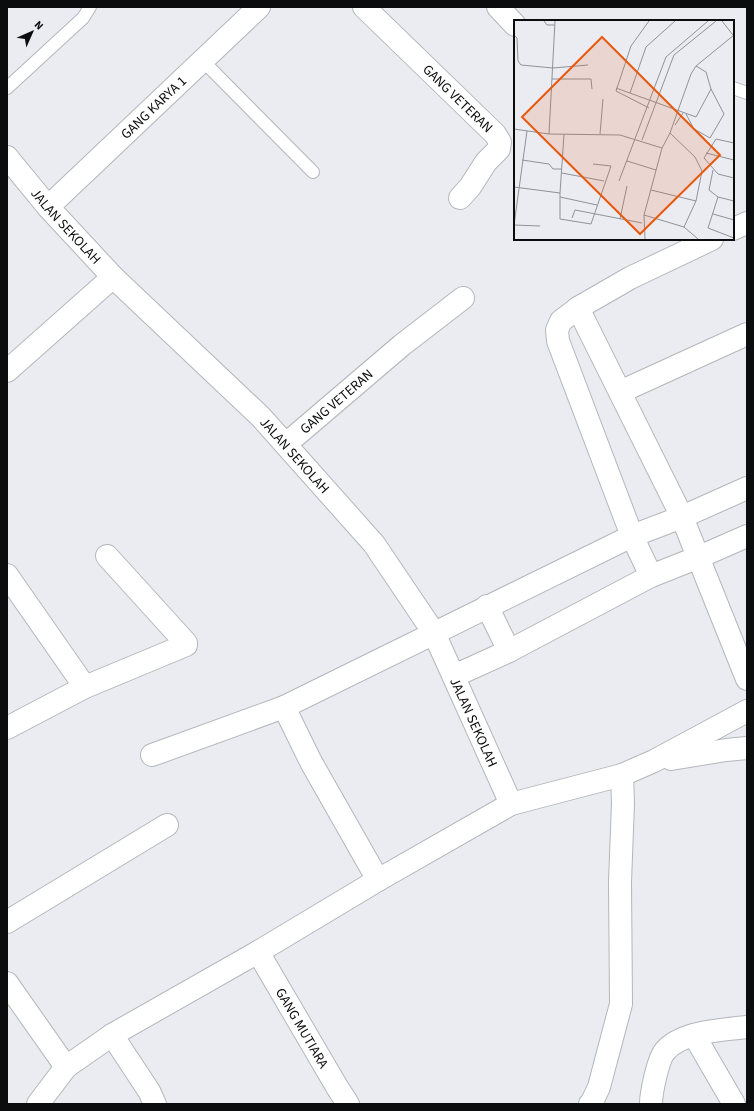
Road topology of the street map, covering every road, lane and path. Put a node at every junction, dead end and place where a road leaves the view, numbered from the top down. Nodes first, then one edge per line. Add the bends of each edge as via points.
1 (90, 7) edge
2 (259, 7) edge
3 (364, 7) edge
4 (498, 7) edge
5 (514, 24) edge
6 (203, 61) junction
7 (7, 88) edge
8 (734, 88) edge
9 (747, 93) edge
10 (7, 157) edge
11 (313, 172) dead end
12 (460, 198) dead end
13 (48, 207) junction
14 (747, 223) edge
15 (734, 229) edge
16 (710, 240) edge
17 (113, 277) junction
18 (463, 298) dead end
19 (578, 308) junction
20 (747, 334) edge
21 (7, 371) edge
22 (620, 392) junction
23 (286, 444) junction
24 (747, 488) edge
25 (682, 517) junction
26 (632, 536) junction
27 (747, 536) edge
28 (107, 556) dead end
29 (699, 558) junction
30 (7, 575) edge
31 (651, 576) junction
32 (487, 606) junction
33 (434, 633) junction
34 (509, 651) junction
35 (454, 676) junction
36 (747, 679) edge
37 (85, 687) junction
38 (284, 706) junction
39 (747, 711) edge
40 (7, 728) edge
41 (747, 748) edge
42 (152, 755) dead end
43 (654, 761) junction
44 (622, 775) junction
45 (511, 804) junction
46 (167, 825) dead end
47 (378, 880) junction
48 (7, 922) edge
49 (258, 952) junction
50 (7, 983) edge
51 (747, 1027) edge
52 (112, 1035) junction
53 (694, 1035) junction
54 (66, 1067) junction
55 (38, 1104) edge
56 (155, 1104) edge
57 (348, 1104) edge
58 (590, 1104) edge
59 (650, 1104) edge
60 (734, 1104) edge

1 - 7 lane via 83,18
2 - 6 street, GANG KARYA 1
3 - 12 street, GANG VETERAN via 495,134 500,142 499,149 486,162
4 - 5 street
6 - 11 lane
6 - 13 street, GANG KARYA 1
8 - 9 lane
10 - 13 street, JALAN SEKOLAH
13 - 17 street, JALAN SEKOLAH
14 - 15 street
16 - 19 street via 630,278
17 - 21 street
17 - 23 street, JALAN SEKOLAH via 261,417
18 - 23 street, GANG VETERAN via 402,345
19 - 22 street
19 - 26 street via 561,321 556,330 558,341
20 - 22 street
22 - 25 street
23 - 33 street, JALAN SEKOLAH via 374,544
24 - 25 street
25 - 26 street
25 - 29 street
26 - 31 street
26 - 32 street
27 - 29 street
28 - 37 street via 186,645
29 - 31 street
29 - 36 street
30 - 37 street
31 - 34 street
32 - 33 street
32 - 34 street
33 - 35 street, JALAN SEKOLAH
33 - 38 street
34 - 35 street
35 - 45 street, JALAN SEKOLAH
37 - 40 street
38 - 42 street
38 - 47 street via 311,762
39 - 43 street
41 - 43 street
43 - 44 street
44 - 45 street
44 - 58 street via 620,1004 599,1087
45 - 47 street
46 - 48 street
47 - 49 street
49 - 52 street
49 - 57 street, GANG MUTIARA
50 - 54 street
51 - 53 street
52 - 54 street
52 - 56 street
53 - 59 street via 673,1044 664,1052 657,1069
53 - 60 street
54 - 55 street

